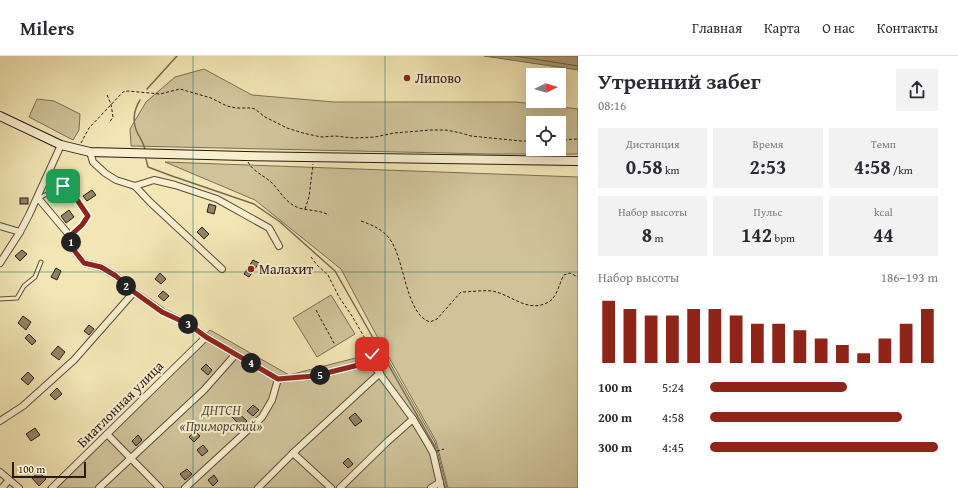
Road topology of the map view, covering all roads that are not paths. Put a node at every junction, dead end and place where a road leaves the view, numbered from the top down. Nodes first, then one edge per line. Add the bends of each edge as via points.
1 (0, 116) edge
2 (61, 145) junction
3 (90, 152) junction
4 (578, 161) edge
5 (135, 186) junction
6 (38, 198) junction
7 (0, 226) edge
8 (20, 232) junction
9 (70, 236) junction
10 (279, 246) dead end
11 (41, 262) dead end
12 (0, 263) edge
13 (222, 269) dead end
14 (134, 292) junction
15 (0, 299) edge
16 (206, 337) junction
17 (236, 355) junction
18 (380, 373) junction
19 (278, 379) junction
20 (413, 419) junction
21 (0, 421) edge
22 (107, 434) junction
23 (293, 453) junction
24 (131, 458) junction
25 (0, 472) edge
26 (9, 480) junction
27 (441, 485) edge
28 (2, 488) edge
29 (19, 488) edge
30 (52, 488) edge
31 (99, 488) edge
32 (160, 488) edge
33 (185, 488) edge
34 (258, 488) edge
35 (331, 488) edge
36 (340, 488) edge
37 (431, 488) edge

1 - 2 main road
2 - 3 main road
2 - 6 street
3 - 4 main road
3 - 5 street via 92,162 105,173 116,180
5 - 10 street via 154,180 217,199 269,228
5 - 13 street
6 - 8 street
6 - 9 street
6 - 9 lane via 63,186 69,188 88,216
7 - 8 street
8 - 12 street
9 - 14 street via 73,249 84,263 101,267
11 - 15 lane via 35,277 24,286 17,298
14 - 16 street via 162,312 190,325
14 - 21 street via 74,360 23,406
16 - 17 street
16 - 22 street, Биатлонная улица
17 - 19 street
17 - 24 street via 204,390
18 - 19 street via 371,362 314,376
18 - 20 street
18 - 23 street
19 - 33 street via 272,400 262,416
20 - 27 street via 433,452
20 - 36 street
22 - 24 street
22 - 30 street, Биатлонная улица
23 - 34 street
23 - 35 street
24 - 31 street
24 - 32 street
25 - 26 street
26 - 28 street
26 - 29 street
27 - 37 street

